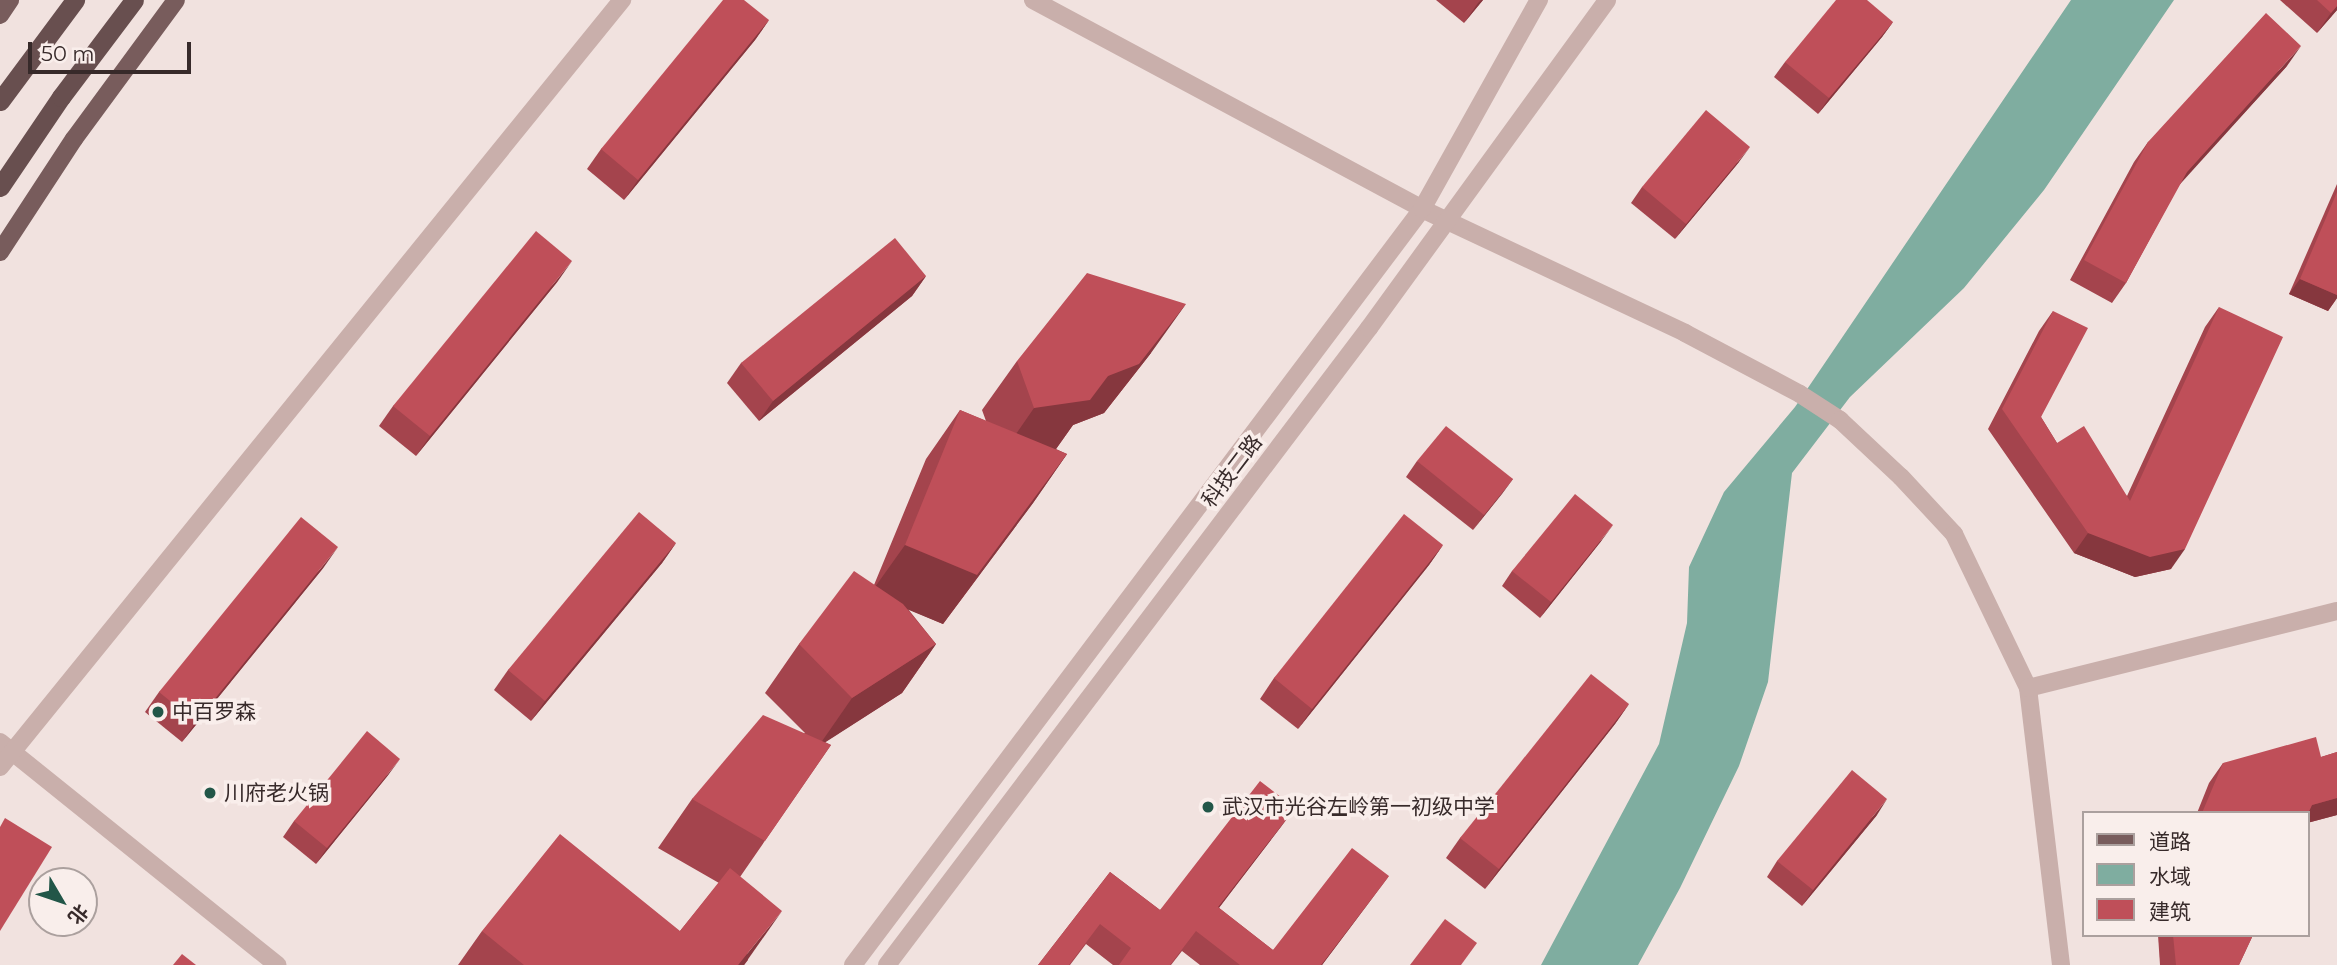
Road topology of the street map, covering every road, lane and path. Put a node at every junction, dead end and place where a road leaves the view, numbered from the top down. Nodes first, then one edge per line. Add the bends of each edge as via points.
1 (10, 0) edge
2 (75, 0) edge
3 (134, 0) edge
4 (176, 0) edge
5 (622, 0) edge
6 (1033, 0) edge
7 (1539, 0) edge
8 (1607, 0) edge
9 (0, 15) edge
10 (0, 101) edge
11 (0, 187) edge
12 (1422, 209) junction
13 (1448, 220) junction
14 (0, 252) edge
15 (2337, 611) edge
16 (2028, 688) junction
17 (5, 747) edge
18 (0, 767) edge
19 (276, 965) edge
20 (853, 965) edge
21 (887, 965) edge
22 (2061, 965) edge

1 - 9 main road
2 - 10 highway
3 - 11 highway
4 - 14 main road via 74,139
5 - 17 street
6 - 12 street
7 - 12 street, 科技二路
8 - 13 street, 科技二路
12 - 13 street
12 - 20 street, 科技二路
13 - 16 street via 1685,333 1840,420 1954,534
13 - 21 street, 科技二路
15 - 16 street
16 - 22 street
17 - 18 street
17 - 19 street

